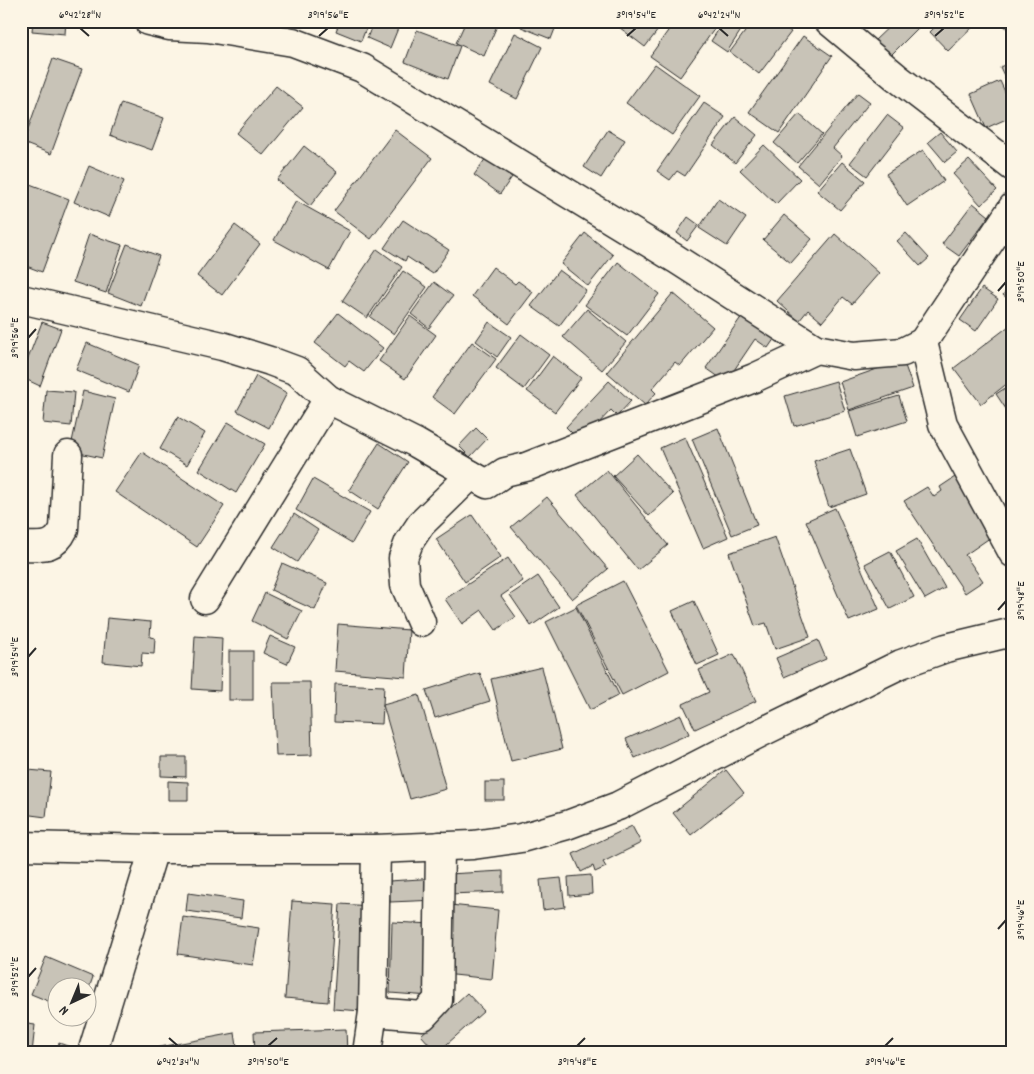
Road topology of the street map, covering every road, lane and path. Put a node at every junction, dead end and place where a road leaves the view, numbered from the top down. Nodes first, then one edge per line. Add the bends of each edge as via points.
1 (148, 21) edge
2 (829, 21) edge
3 (1013, 167) edge
4 (1013, 207) edge
5 (21, 299) edge
6 (923, 342) junction
7 (816, 349) junction
8 (328, 399) junction
9 (68, 455) dead end
10 (470, 475) junction
11 (21, 546) edge
12 (1013, 553) edge
13 (204, 599) dead end
14 (421, 622) dead end
15 (1013, 632) edge
16 (21, 846) edge
17 (440, 846) junction
18 (154, 849) junction
19 (376, 849) junction
20 (373, 1012) junction
21 (92, 1053) edge
22 (367, 1053) edge

1 - 7 street via 292,42 362,68 676,259
2 - 3 street via 896,78
4 - 6 street
5 - 8 street via 222,346 270,361 297,371
6 - 7 street via 903,352 854,356
6 - 12 street via 943,424
7 - 10 street via 670,412 505,472 487,484
8 - 10 street via 416,443
8 - 13 street
9 - 11 street via 64,529 59,539 47,546
10 - 14 street via 421,524 402,558 405,585
15 - 17 street via 946,648 901,664 618,806 521,838
16 - 18 street
17 - 19 street
17 - 20 street via 438,1000 423,1016
18 - 19 street
18 - 21 street
19 - 20 street
20 - 22 street

